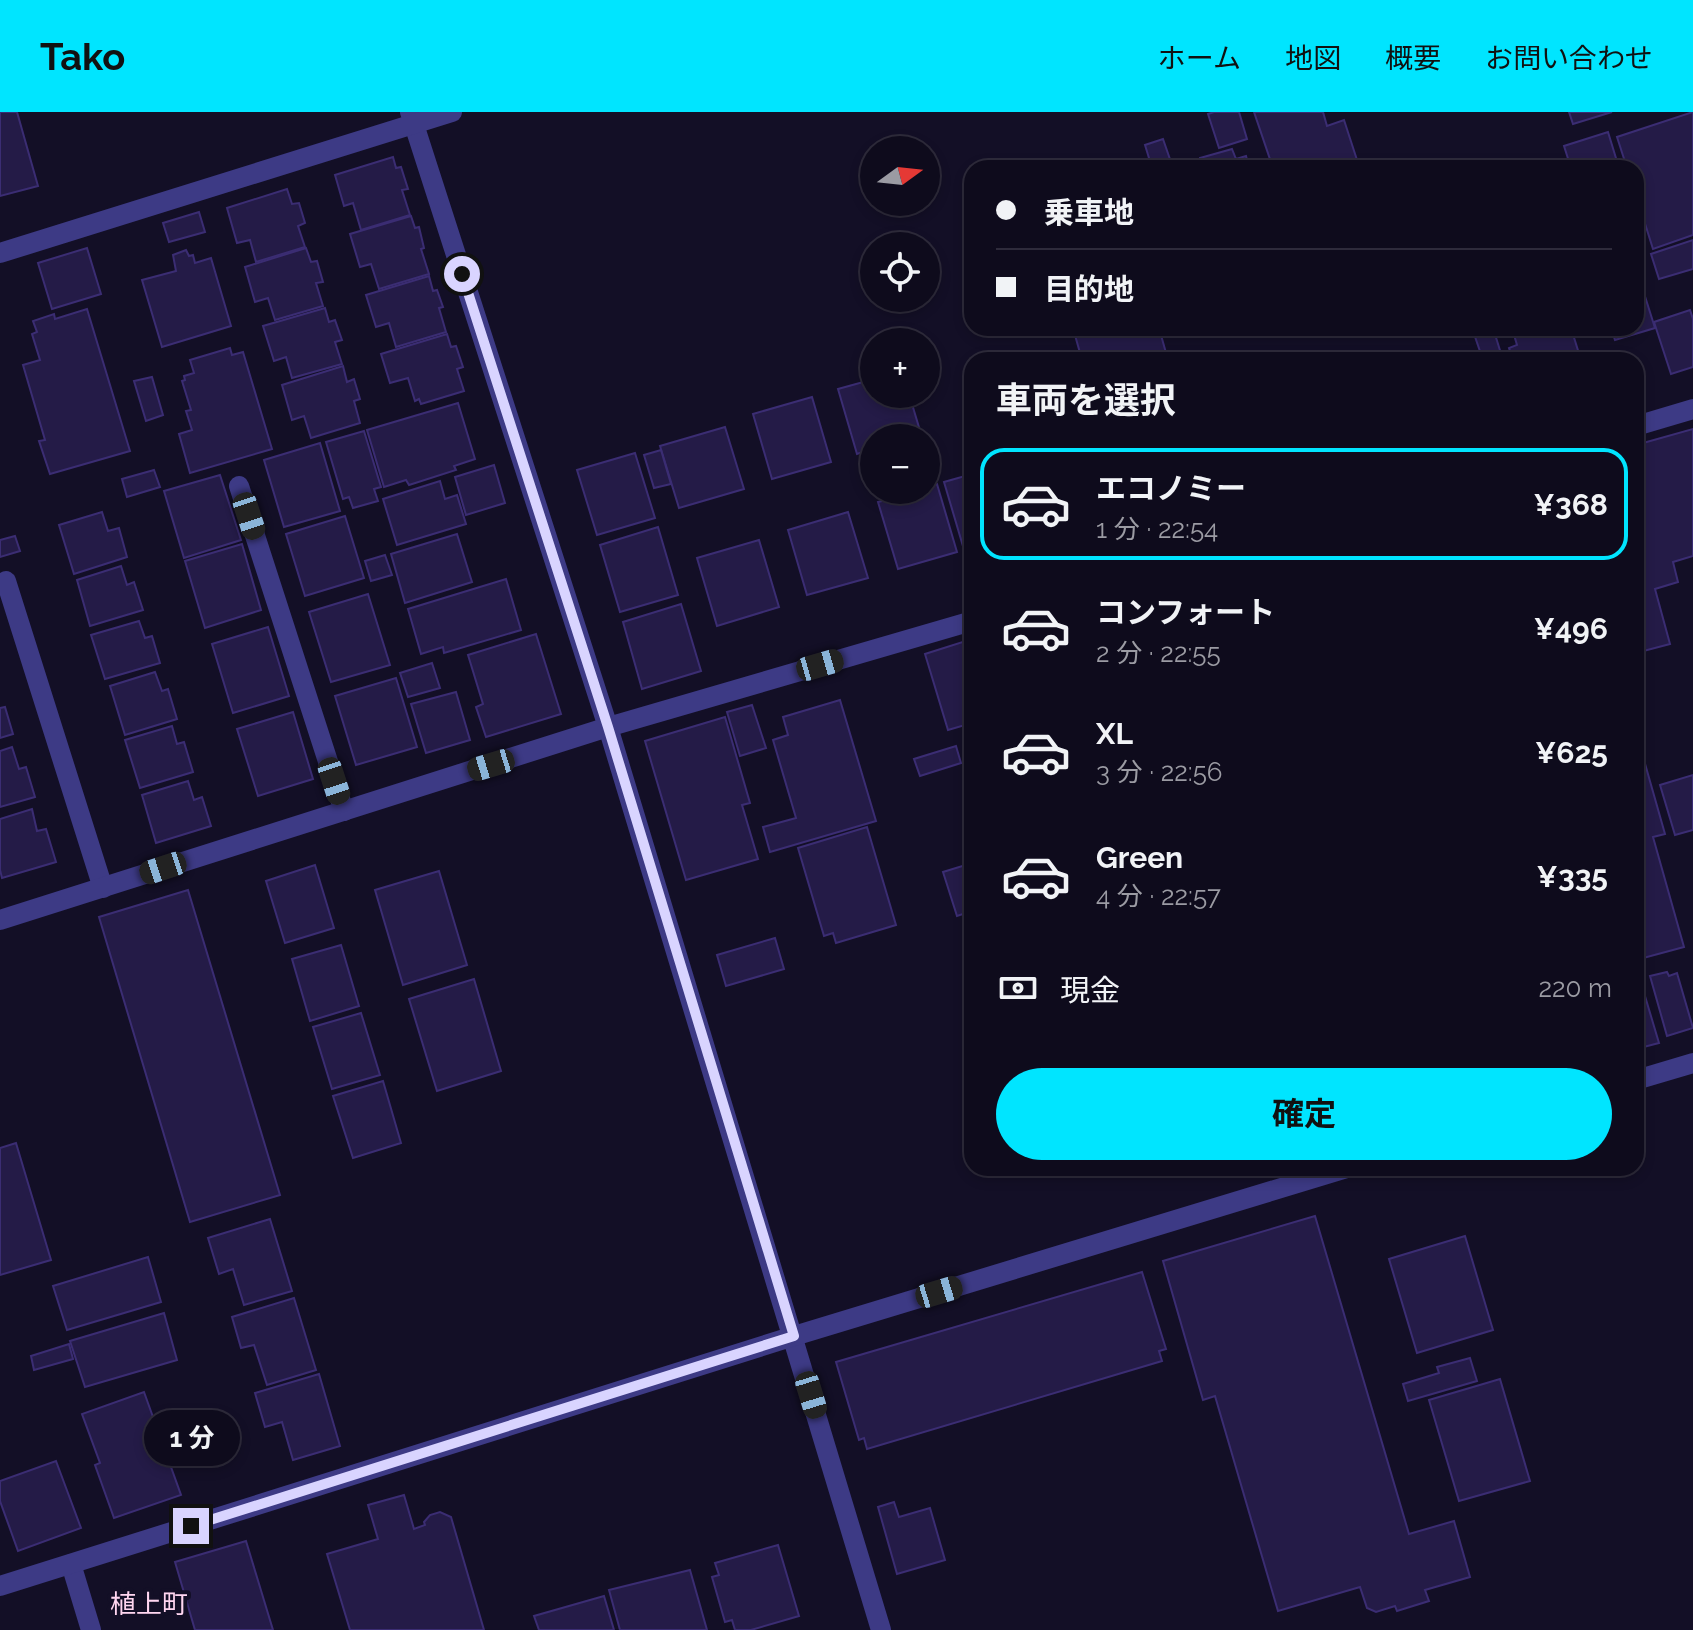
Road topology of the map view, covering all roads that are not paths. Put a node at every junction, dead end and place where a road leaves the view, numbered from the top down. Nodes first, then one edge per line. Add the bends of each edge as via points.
1 (452, 112) edge
2 (412, 118) edge
3 (0, 253) edge
4 (1693, 409) edge
5 (1644, 424) edge
6 (239, 486) dead end
7 (6, 581) dead end
8 (964, 623) edge
9 (608, 727) junction
10 (344, 811) junction
11 (103, 888) junction
12 (0, 920) edge
13 (1693, 1063) edge
14 (1644, 1078) edge
15 (1321, 1176) edge
16 (794, 1336) junction
17 (71, 1564) junction
18 (0, 1586) edge
19 (91, 1630) edge
20 (881, 1630) edge

1 - 2 street
2 - 3 street
2 - 9 street
4 - 5 street
6 - 10 street
7 - 11 street
8 - 9 street
9 - 10 street
9 - 16 street
10 - 11 street
11 - 12 street
13 - 14 street
15 - 16 street
16 - 17 street
16 - 20 street
17 - 18 street
17 - 19 street

